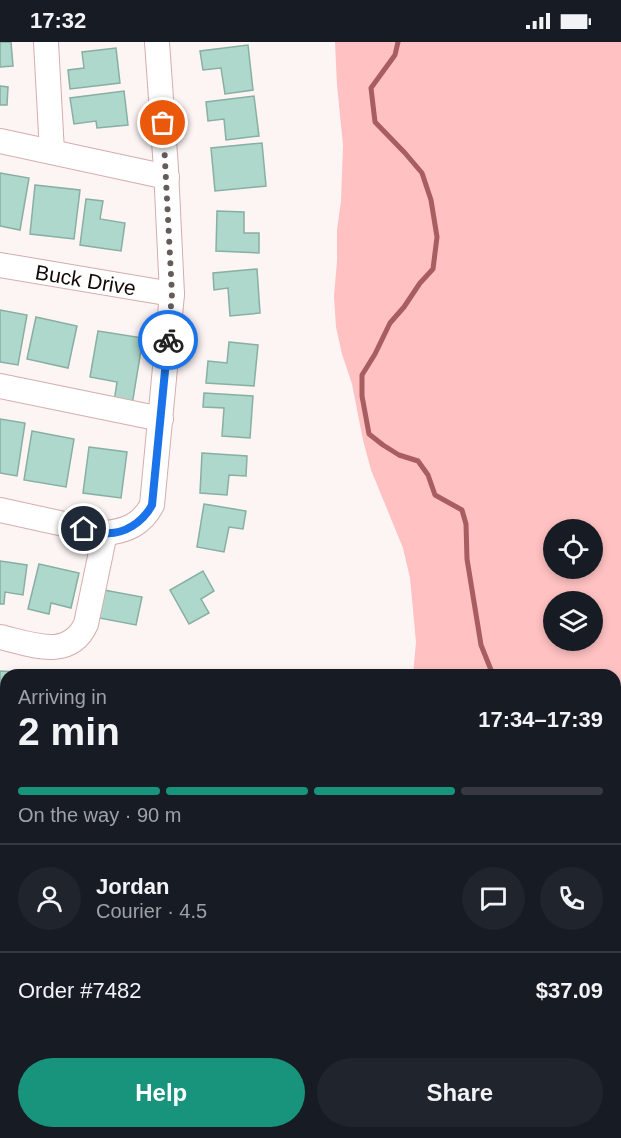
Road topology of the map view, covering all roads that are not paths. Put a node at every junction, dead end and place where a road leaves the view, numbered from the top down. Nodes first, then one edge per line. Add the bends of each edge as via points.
1 (46, 42) edge
2 (157, 42) edge
3 (0, 141) edge
4 (52, 152) junction
5 (167, 177) junction
6 (0, 265) edge
7 (172, 294) junction
8 (0, 386) edge
9 (161, 419) junction
10 (0, 510) edge
11 (105, 533) junction
12 (0, 637) edge

1 - 4 street
2 - 5 street
3 - 4 street
4 - 5 street
5 - 7 street
6 - 7 street, Buck Drive
7 - 9 street
8 - 9 street
9 - 11 street via 152,505 146,516 129,528
10 - 11 street
11 - 12 street via 81,635 69,644 49,648

